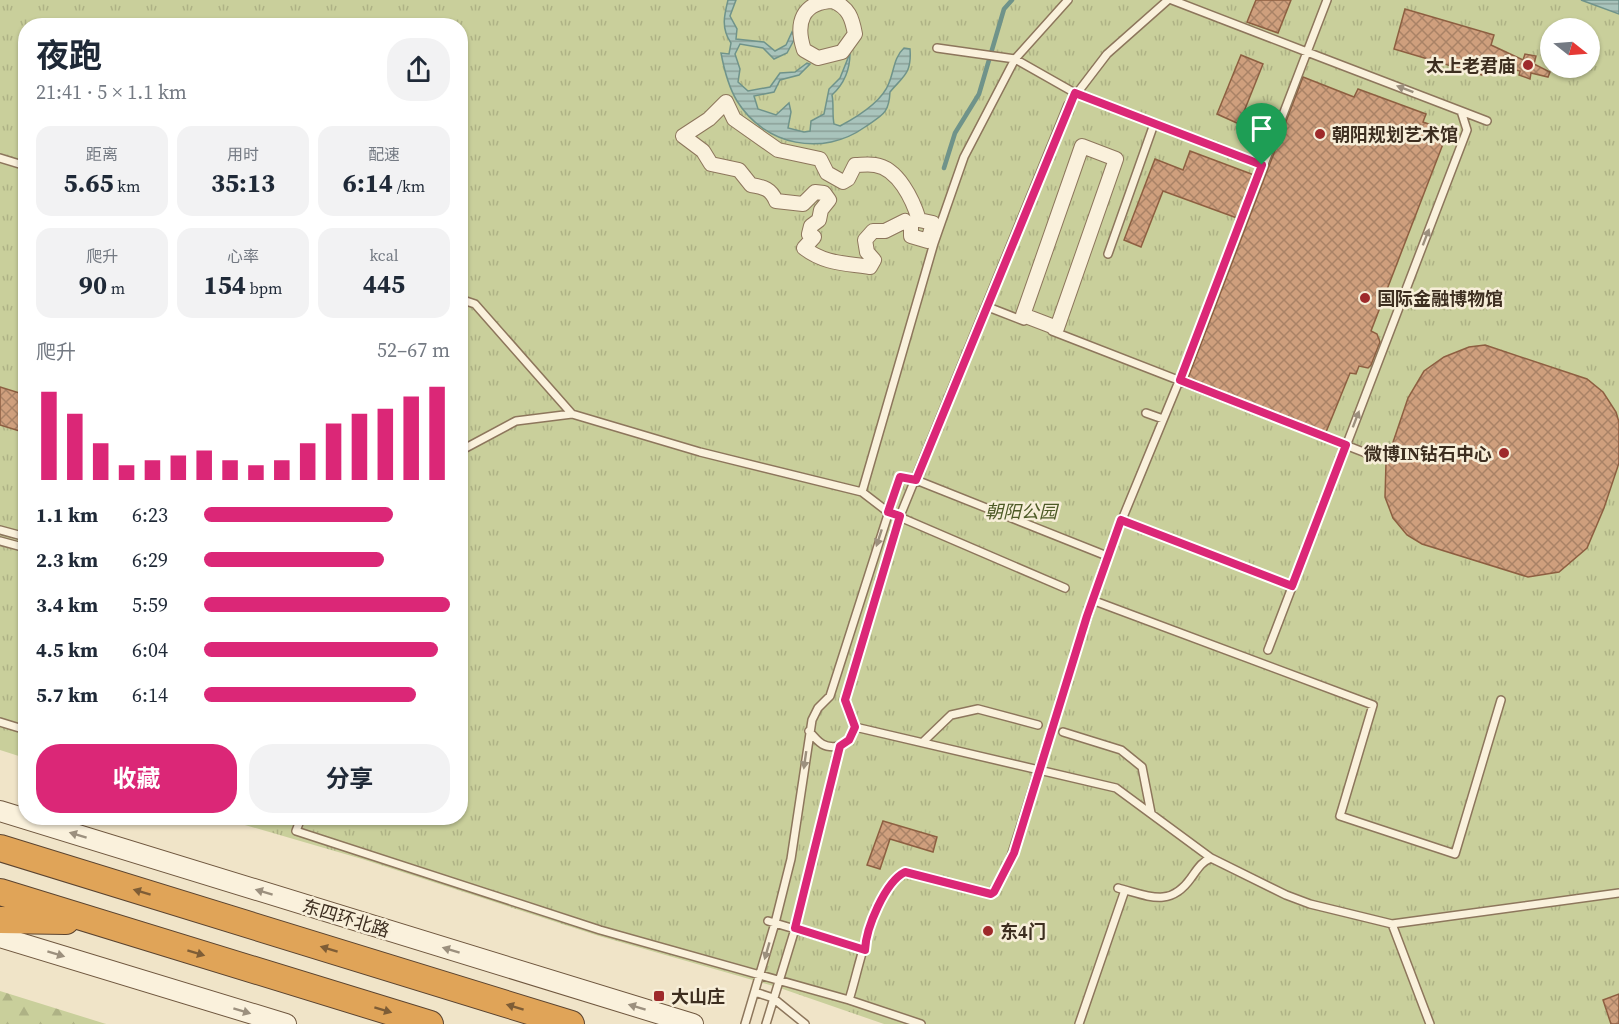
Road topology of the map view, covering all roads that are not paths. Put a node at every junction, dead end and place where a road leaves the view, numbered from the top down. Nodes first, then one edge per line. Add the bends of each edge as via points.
1 (1068, 0) edge
2 (1170, 0) edge
3 (1327, 0) edge
4 (855, 34) joint
5 (937, 48) dead end
6 (1307, 52) junction
7 (1015, 59) junction
8 (1075, 93) junction
9 (1461, 111) junction
10 (1487, 120) dead end
11 (1154, 124) junction
12 (0, 158) edge
13 (1116, 159) joint
14 (18, 164) edge
15 (1262, 165) junction
16 (829, 200) joint
17 (1108, 254) dead end
18 (468, 302) edge
19 (988, 307) junction
20 (1180, 380) junction
21 (1146, 413) dead end
22 (572, 414) junction
23 (1163, 419) junction
24 (1346, 445) junction
25 (468, 447) edge
26 (1371, 454) dead end
27 (916, 480) junction
28 (862, 492) junction
29 (888, 512) junction
30 (900, 516) junction
31 (1121, 520) junction
32 (0, 530) edge
33 (18, 535) edge
34 (0, 541) edge
35 (18, 546) edge
36 (1107, 556) junction
37 (1292, 586) junction
38 (1065, 588) dead end
39 (1092, 600) junction
40 (1268, 650) dead end
41 (830, 696) junction
42 (845, 700) junction
43 (1501, 700) dead end
44 (0, 722) edge
45 (1038, 725) dead end
46 (855, 727) junction
47 (18, 728) edge
48 (810, 731) junction
49 (1063, 732) dead end
50 (924, 741) junction
51 (840, 746) junction
52 (1039, 768) junction
53 (0, 811) edge
54 (1151, 813) junction
55 (18, 817) edge
56 (46, 825) edge
57 (298, 825) edge
58 (0, 848) edge
59 (1211, 858) junction
60 (0, 892) edge
61 (1619, 892) edge
62 (0, 920) edge
63 (93, 921) junction
64 (772, 922) junction
65 (1392, 924) junction
66 (795, 928) junction
67 (0, 937) edge
68 (865, 950) junction
69 (760, 975) junction
70 (779, 981) junction
71 (755, 992) junction
72 (773, 998) junction
73 (849, 1000) junction
74 (286, 1024) edge
75 (430, 1024) edge
76 (571, 1024) edge
77 (693, 1024) edge
78 (745, 1024) edge
79 (766, 1024) edge
80 (805, 1024) edge
81 (921, 1024) edge
82 (1078, 1024) edge
83 (1430, 1024) edge

1 - 7 lane
2 - 6 lane
2 - 8 lane via 1107,54
3 - 6 lane
4 - 4 street via 845,6 833,1 819,2 805,11 800,36 804,50 818,58 842,52
5 - 7 lane
9 -> 6 lane
6 - 15 lane
7 - 8 lane
7 - 28 lane via 964,157 934,243
8 - 11 lane
8 - 19 lane
9 - 10 lane
24 -> 9 lane via 1467,130
11 - 15 lane
11 - 17 lane
12 - 14 lane
13 - 13 street via 1057,328 1023,315 1082,146
15 - 20 lane
16 - 16 street via 824,193 815,192 803,204 776,201 763,186 751,185 740,170 711,164 703,151 683,136 726,102 734,119 778,150 820,159 827,173 843,182 855,165 877,165 899,180 913,199 919,220 933,223 928,241 911,236 911,227 905,221 885,231 873,231 865,240 867,252 874,260 870,267 817,258 804,248 814,237 809,234 811,226 819,220
18 - 22 lane via 476,304
19 - 20 lane
19 - 27 lane
20 - 23 lane
20 - 24 lane
21 - 23 lane
22 - 25 lane via 516,421
22 - 28 lane via 700,452
23 - 31 lane
24 - 26 lane
24 - 37 lane
27 - 29 lane via 900,477
27 - 30 lane
27 - 36 lane
28 - 29 lane
29 - 30 lane
29 -> 41 lane
30 - 38 lane
30 - 42 lane
31 - 36 lane
31 - 37 lane
32 - 33 lane
34 - 35 lane
36 - 39 lane
37 - 40 lane
39 - 43 lane via 1373,705 1340,816 1455,854
39 - 52 lane
41 - 42 lane
41 - 48 lane via 818,708
42 - 46 lane
44 - 47 lane
45 - 50 lane via 978,709 951,715
46 - 50 lane
46 - 51 lane via 849,740
48 - 51 lane via 819,743 830,748
48 -> 64 lane via 790,859
49 - 54 lane via 1121,750 1142,767
50 - 52 lane
51 - 66 lane
52 - 54 lane via 1116,788
52 - 68 lane via 1014,853 994,892 905,872 890,884 865,936
55 -> 53 street, 东四环北路
54 - 59 lane
77 -> 56 street, 东四环北路
57 - 69 lane via 296,831 600,930
76 -> 58 highway, 东四环北路
59 - 65 lane via 1288,897
59 - 82 lane via 1204,861 1181,892 1157,899 1122,889
60 - 63 highway
61 - 65 lane
62 - 63 highway
63 -> 75 highway
64 - 66 lane
64 -> 69 lane
65 - 83 lane
66 - 68 lane
66 - 70 lane
67 -> 74 street
68 - 73 lane
69 - 70 lane
69 - 71 lane
70 - 72 lane
70 - 73 lane
71 - 72 lane
71 - 78 lane
72 - 79 lane
72 - 80 lane
73 - 81 lane

